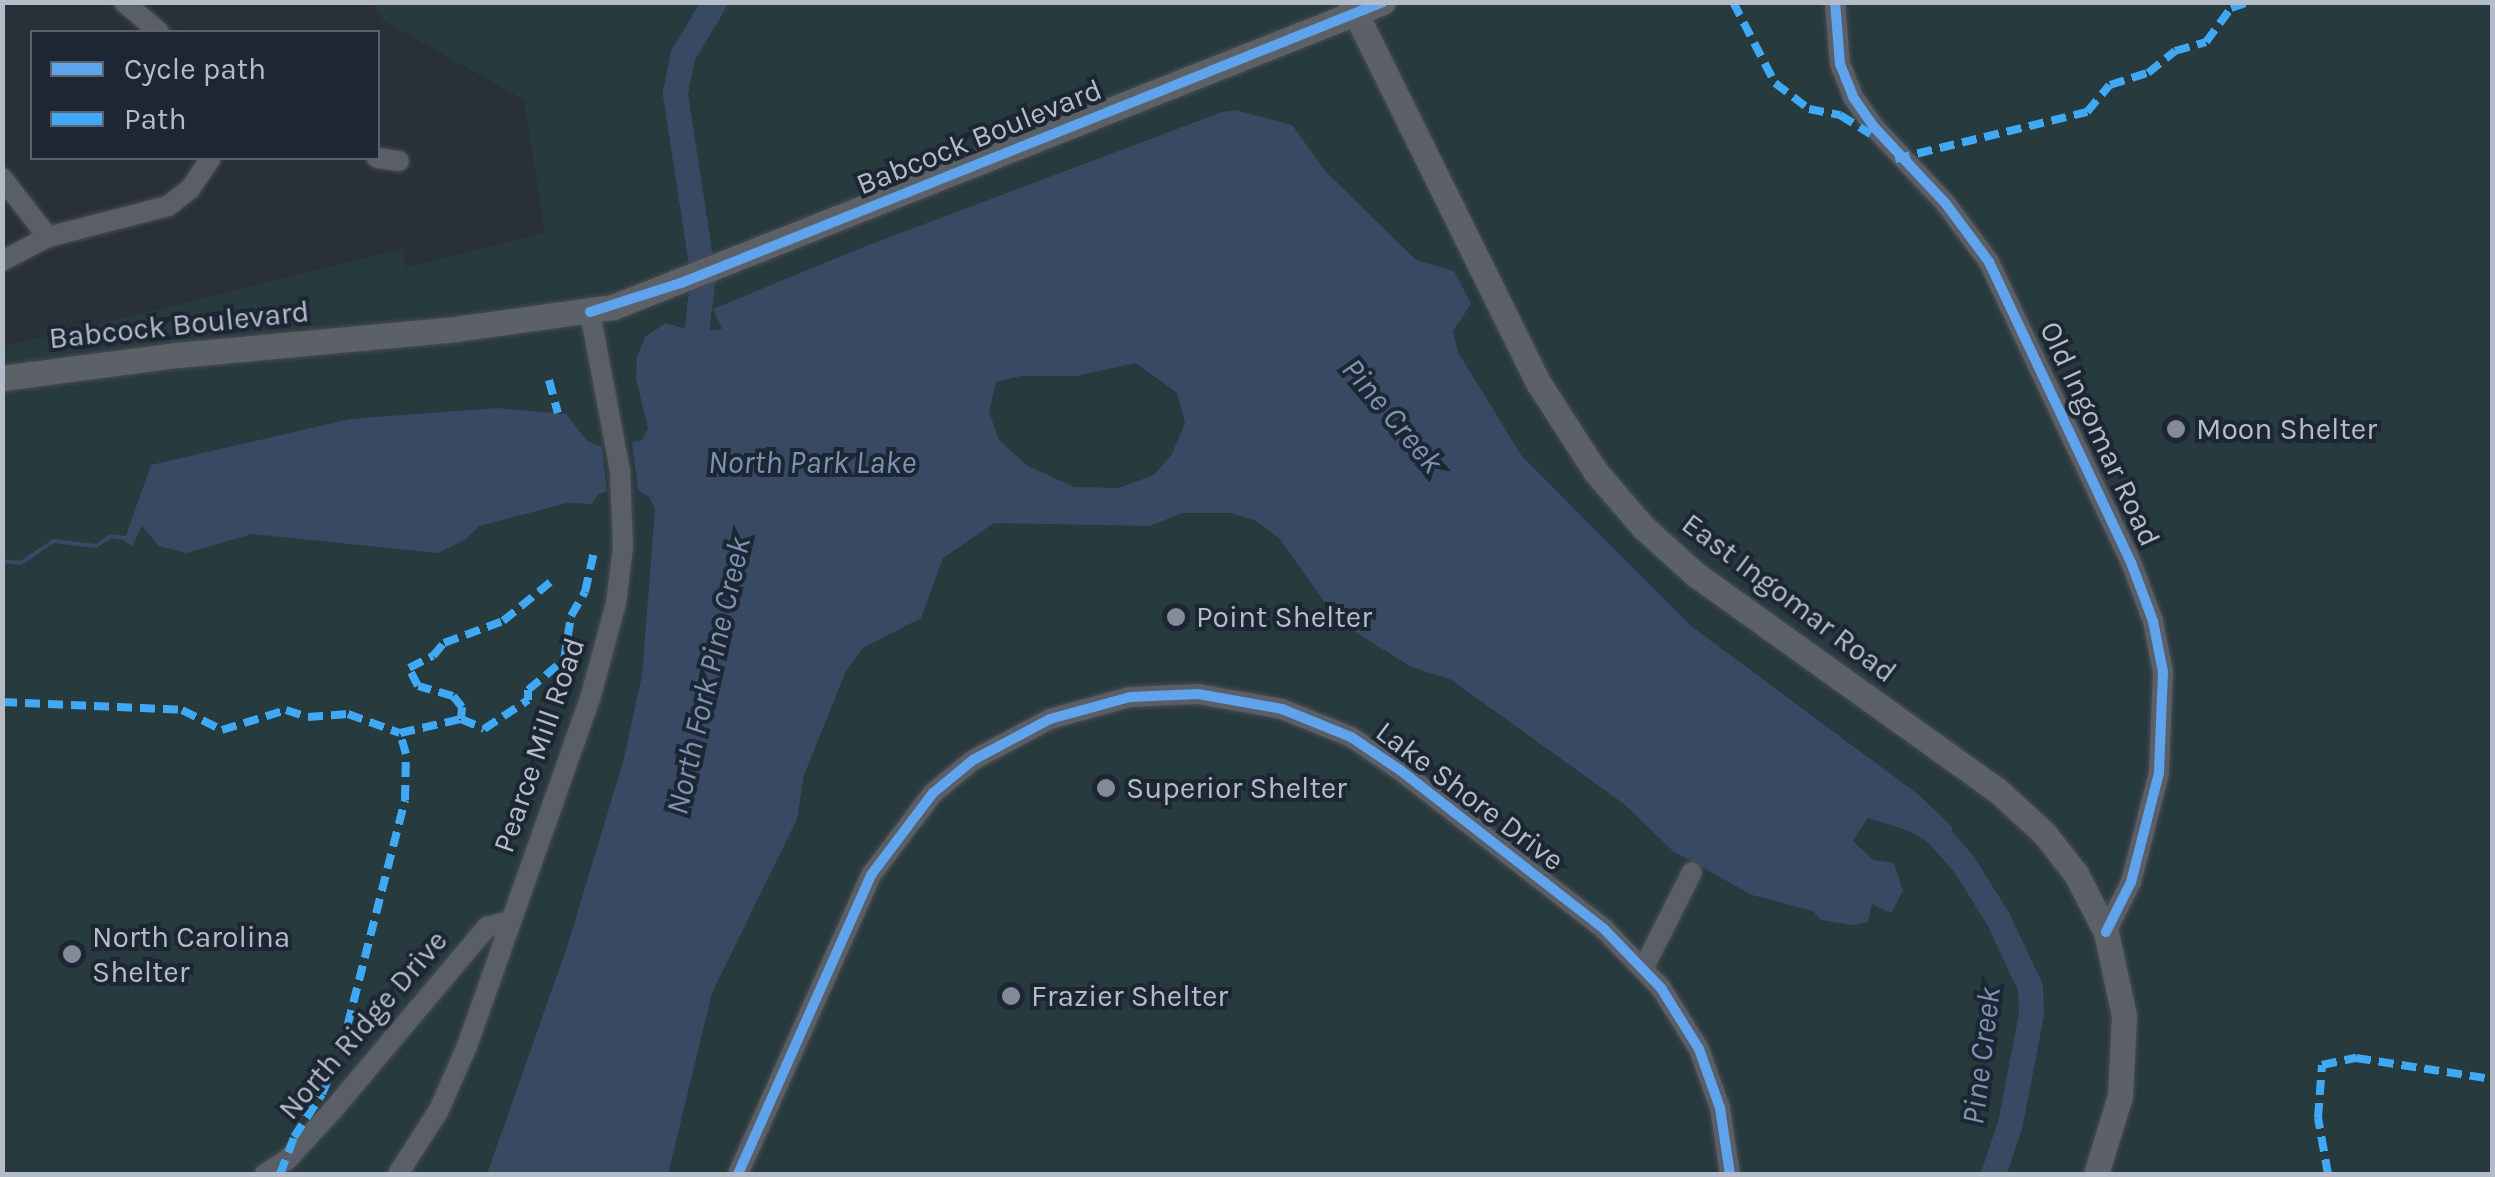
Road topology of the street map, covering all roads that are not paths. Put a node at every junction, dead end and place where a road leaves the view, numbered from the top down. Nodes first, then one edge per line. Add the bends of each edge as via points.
1 (124, 2) edge
2 (1383, 2) edge
3 (1835, 2) edge
4 (1353, 8) edge
5 (157, 30) edge
6 (380, 158) edge
7 (210, 160) edge
8 (400, 160) dead end
9 (2, 178) edge
10 (48, 236) junction
11 (2, 261) edge
12 (590, 312) junction
13 (2, 378) edge
14 (1692, 872) dead end
15 (509, 921) junction
16 (2106, 932) junction
17 (1644, 967) junction
18 (265, 1174) edge
19 (398, 1174) edge
20 (738, 1174) edge
21 (1730, 1174) edge
22 (2096, 1174) edge

1 - 5 street
2 - 4 main road, Babcock Boulevard
3 - 16 street, Old Ingomar Road via 1840,64 1853,96 1989,262 2154,620 2163,672 2159,773 2132,882
4 - 12 main road, Babcock Boulevard via 736,262
4 - 16 main road, East Ingomar Road via 1539,384 1595,471 1695,574 2022,812 2076,874
6 - 8 street
7 - 10 street via 168,206
9 - 10 street
10 - 11 street
12 - 13 main road, Babcock Boulevard
12 - 15 street, Pearce Mill Road via 620,471 623,547 616,603 594,685
14 - 17 street
15 - 18 street, North Ridge Drive via 487,927 332,1111
15 - 19 street, Pearce Mill Road via 446,1094
16 - 22 main road, East Ingomar Road via 2125,1044 2114,1124
17 - 20 street, Lake Shore Drive via 1400,770 1341,732 1282,708 1224,696 1167,694 1098,704 1029,728 973,760 933,793 890,845 850,917
17 - 21 street, Lake Shore Drive via 1699,1049 1720,1108

